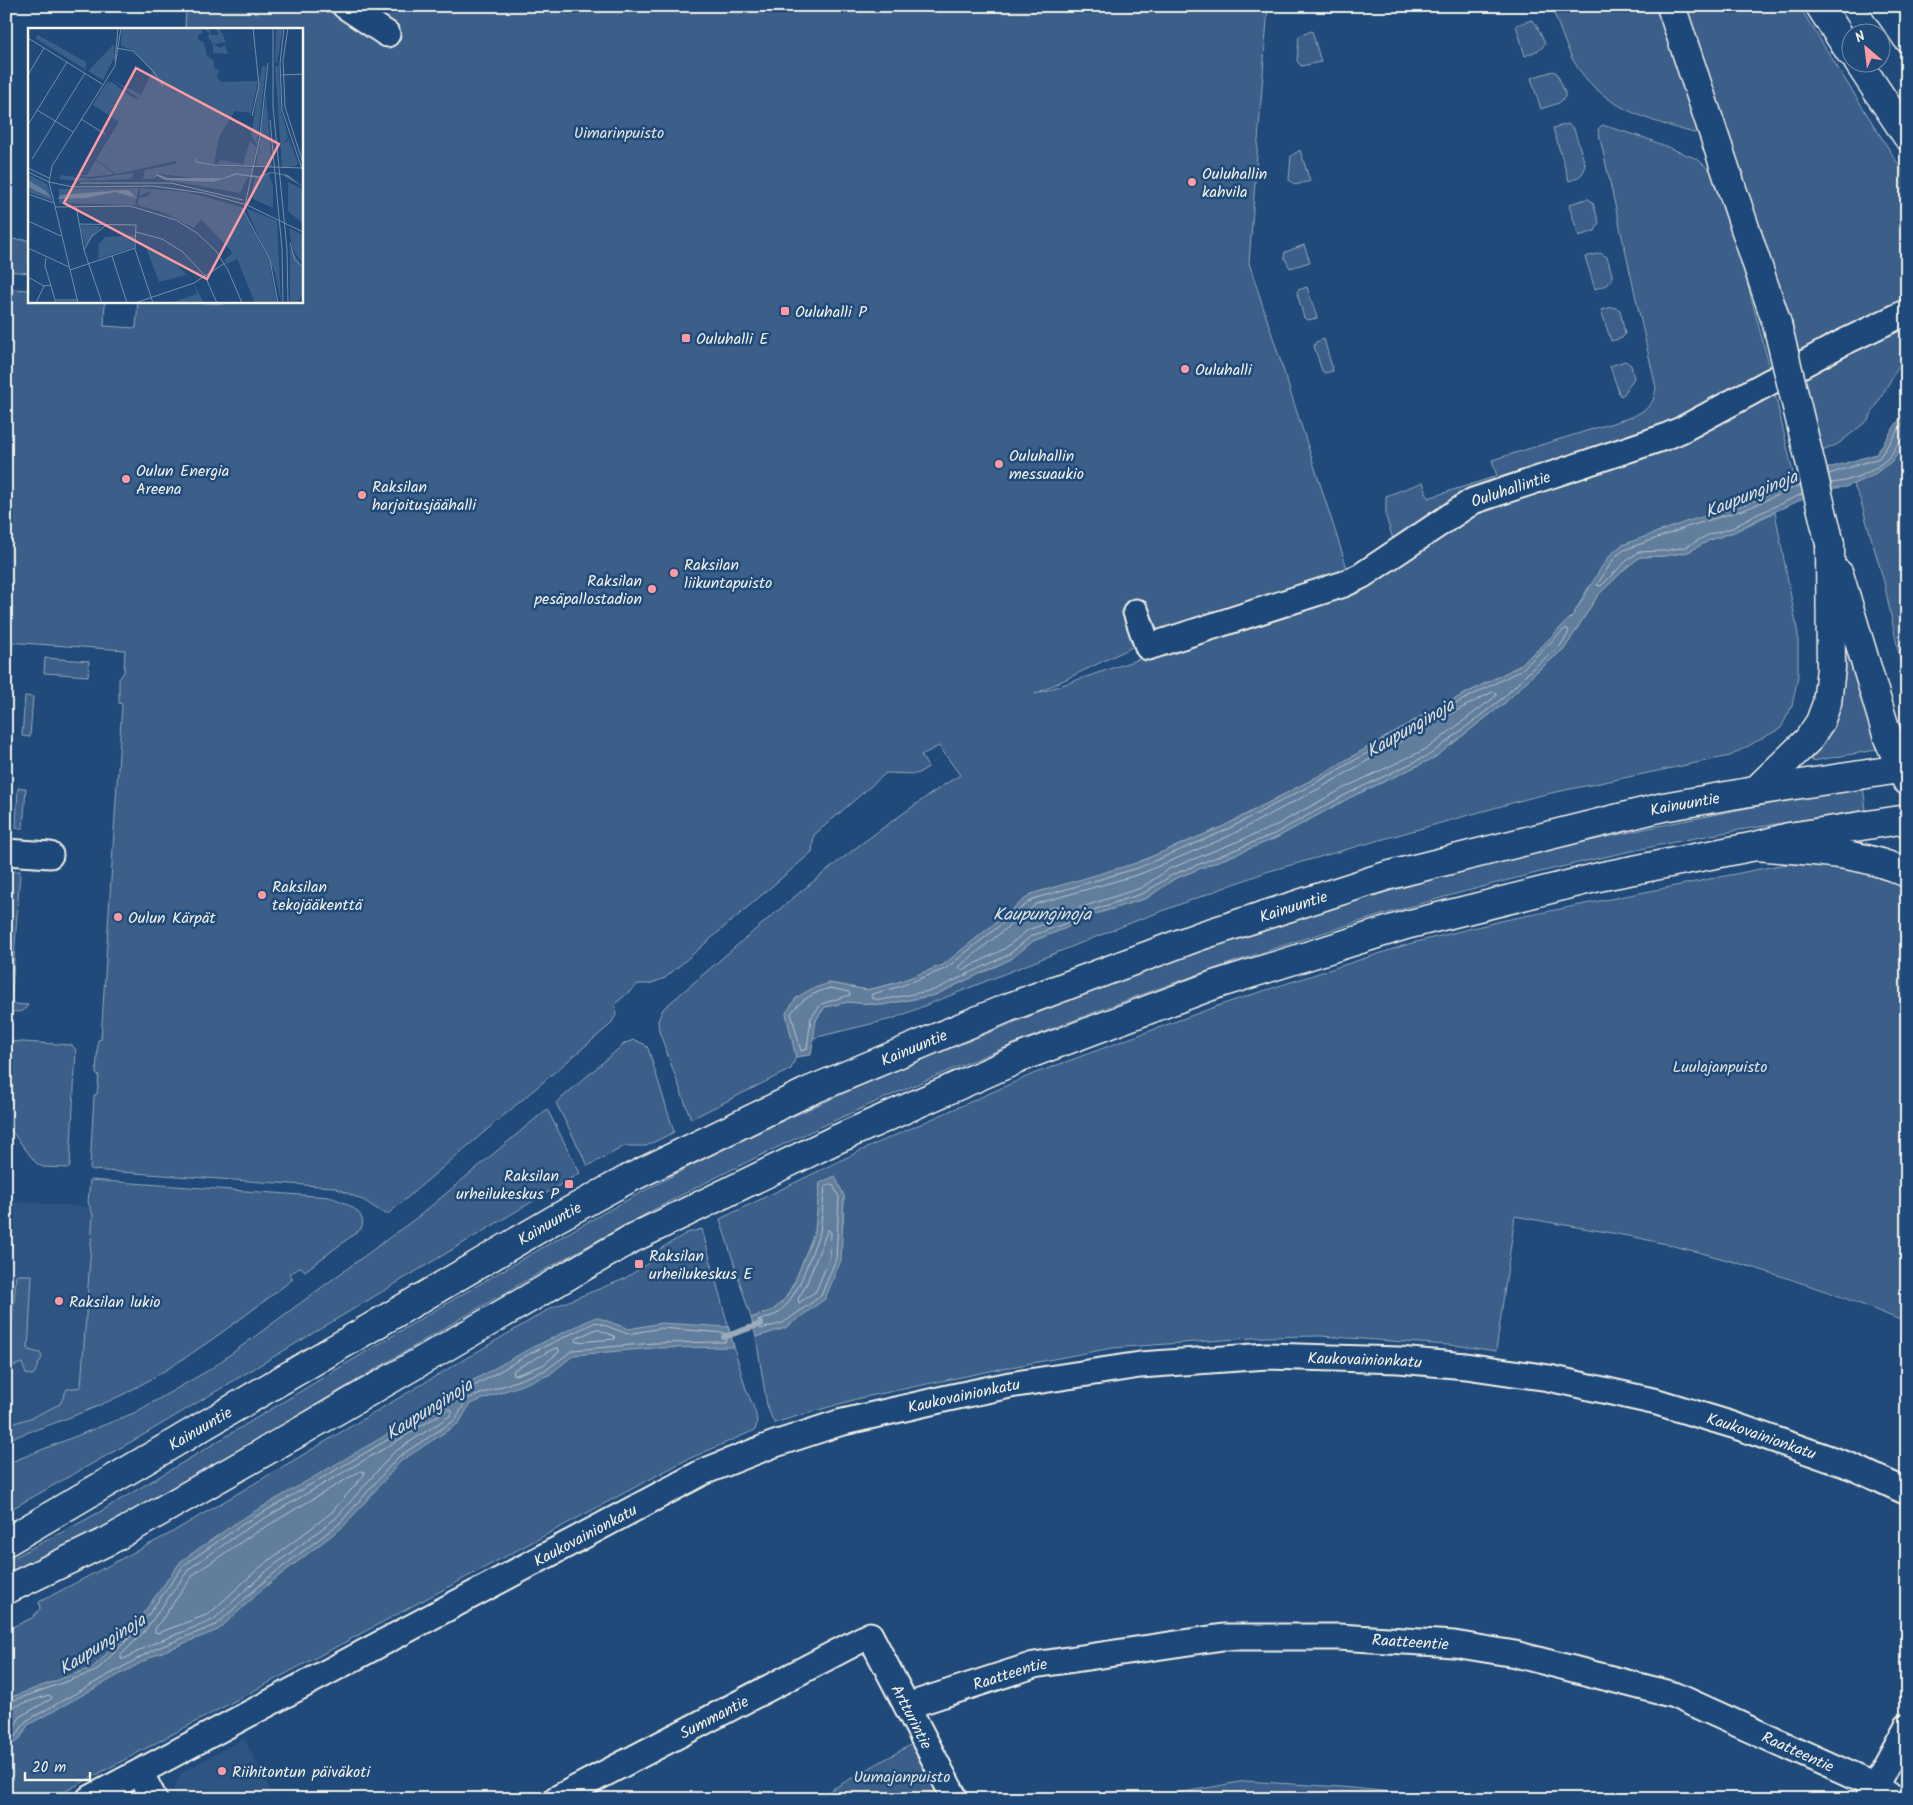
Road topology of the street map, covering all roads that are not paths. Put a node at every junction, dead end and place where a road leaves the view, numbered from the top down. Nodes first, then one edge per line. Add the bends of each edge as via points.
1 (345, 6) edge
2 (1671, 6) edge
3 (1820, 6) edge
4 (1885, 6) edge
5 (387, 34) dead end
6 (1840, 37) edge
7 (1907, 38) edge
8 (1865, 72) edge
9 (1907, 136) edge
10 (1907, 312) edge
11 (1830, 544) junction
12 (1136, 612) dead end
13 (1905, 773) edge
14 (1755, 790) junction
15 (1907, 818) edge
16 (1756, 846) junction
17 (6, 852) edge
18 (50, 855) dead end
19 (1907, 873) edge
20 (1907, 1492) edge
21 (6, 1542) edge
22 (6, 1590) edge
23 (870, 1635) joint
24 (907, 1706) junction
25 (1907, 1727) edge
26 (140, 1772) junction
27 (1879, 1795) edge
28 (561, 1797) edge
29 (90, 1799) edge
30 (154, 1799) edge
31 (955, 1799) edge

1 - 5 street
2 - 11 highway, bridge via 1777,324
3 - 6 highway
4 - 7 highway
8 - 9 highway
10 - 12 street, Ouluhallintie via 1673,433 1472,500 1344,584 1148,647
11 - 13 highway via 1888,738
11 - 14 highway via 1831,668 1827,703 1808,740
13 - 14 highway, Kainuuntie
14 - 21 highway, Kainuuntie via 1663,807 1386,876 1200,936 1007,1008 809,1091 628,1179 557,1218
15 - 16 highway via 1790,837
16 - 19 highway via 1852,856 1880,862
16 - 22 highway via 1603,876 1406,925 1214,985 1027,1055 836,1140 631,1240 110,1540
17 - 18 street
20 - 26 street, Kaukovainionkatu via 1853,1467 1733,1425 1657,1402 1530,1374 1399,1360 1267,1356 1140,1365 1071,1375 964,1394 839,1423 703,1472
23 - 24 street, Artturintie
23 - 28 street, Summantie
24 - 27 street, Raatteentie via 1034,1665 1223,1637 1338,1637 1454,1644 1515,1654 1674,1695
24 - 31 street, Artturintie
25 - 27 street
26 - 29 street, Kaukovainionkatu
26 - 30 street

